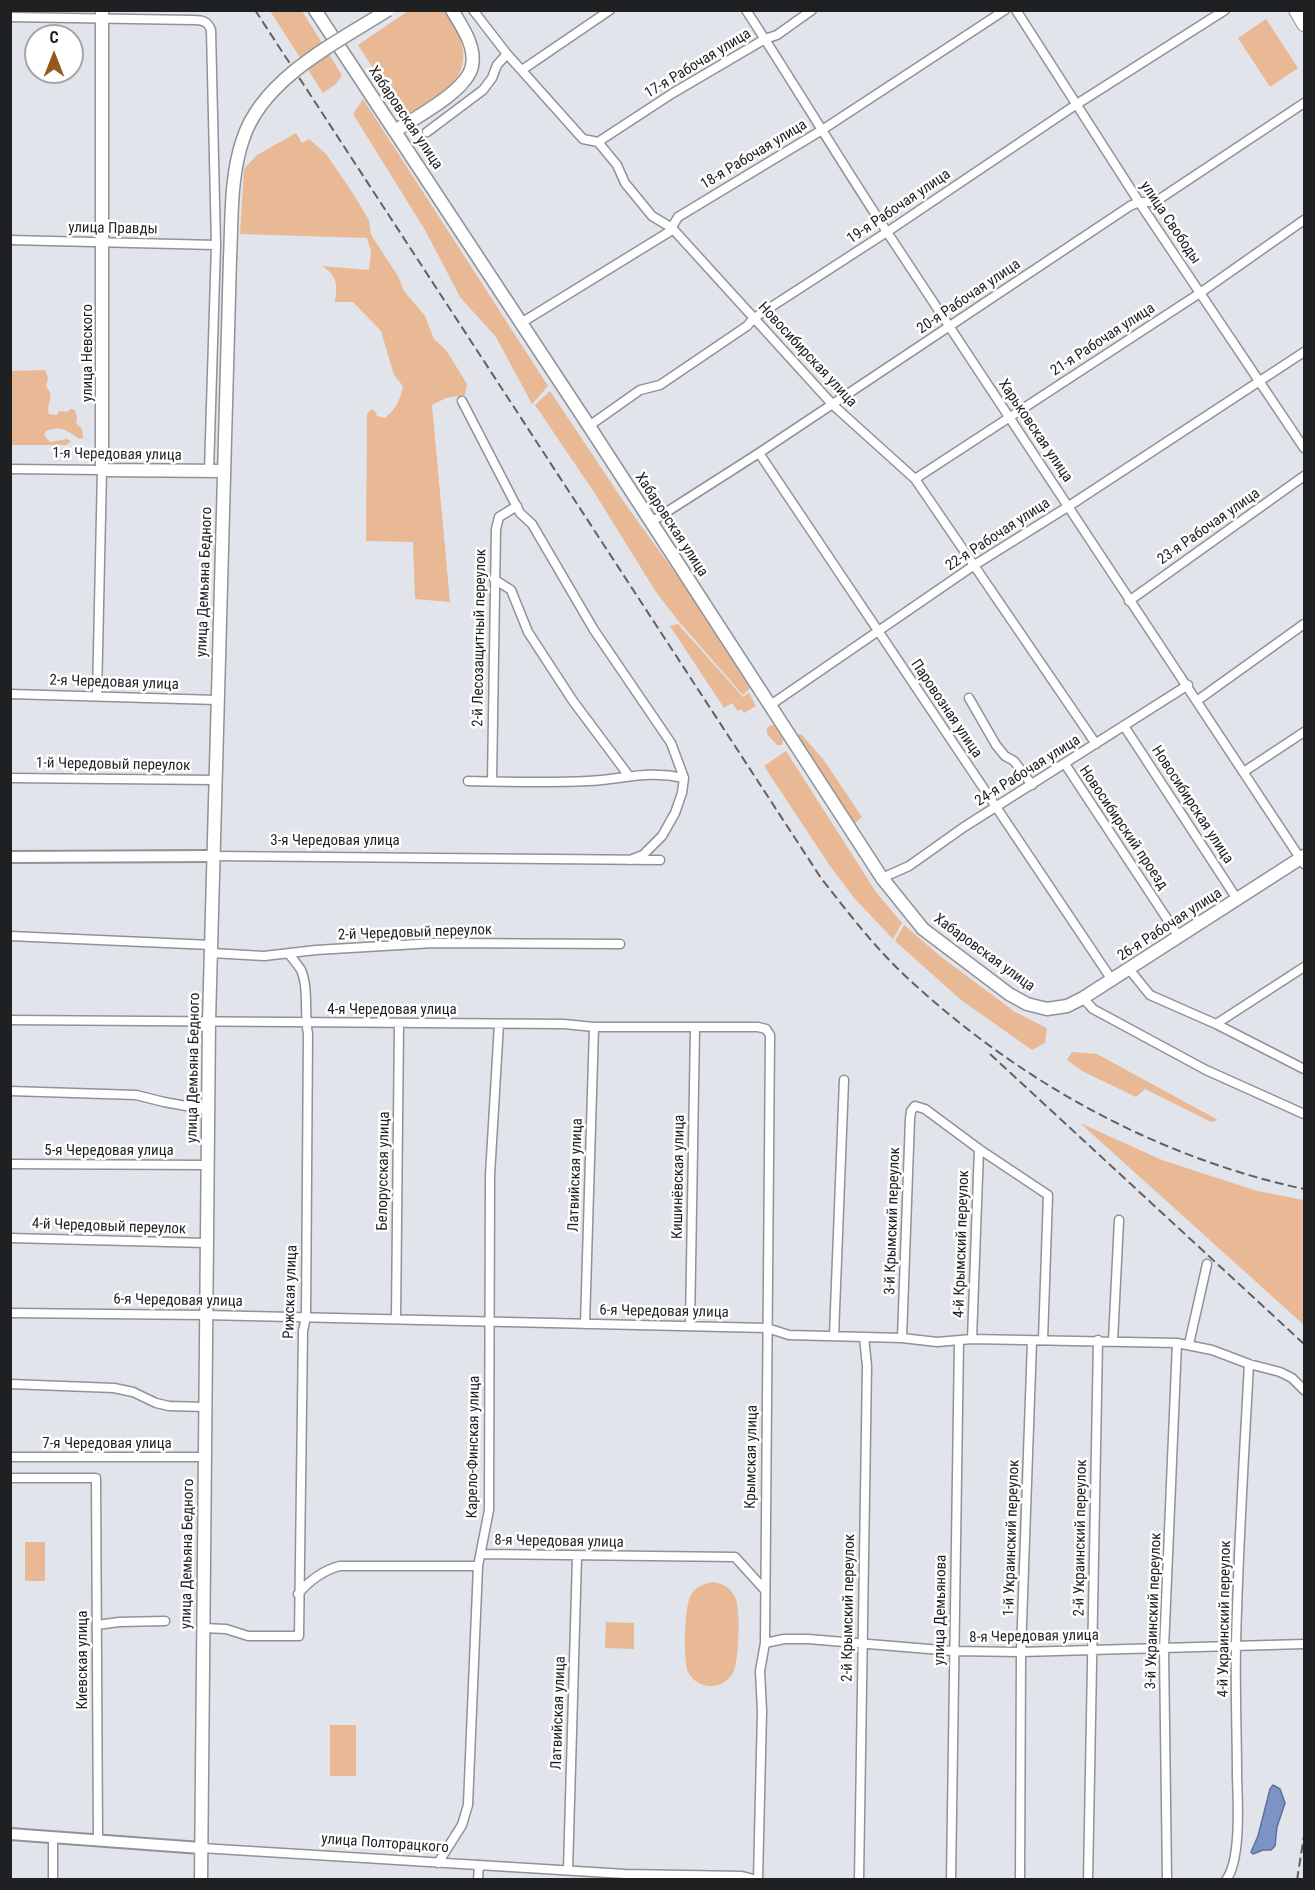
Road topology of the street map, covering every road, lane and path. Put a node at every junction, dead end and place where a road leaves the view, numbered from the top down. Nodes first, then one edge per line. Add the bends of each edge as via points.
1 (315, 10) edge
2 (388, 10) edge
3 (452, 10) edge
4 (473, 10) edge
5 (610, 10) edge
6 (746, 10) edge
7 (812, 10) edge
8 (1005, 10) edge
9 (1016, 10) edge
10 (1225, 10) edge
11 (1296, 10) edge
12 (101, 14) edge
13 (10, 17) edge
14 (1305, 24) edge
15 (765, 39) junction
16 (507, 54) junction
17 (522, 70) junction
18 (1305, 103) edge
19 (1077, 104) junction
20 (822, 130) junction
21 (395, 131) junction
22 (427, 132) dead end
23 (598, 142) junction
24 (1139, 202) junction
25 (1305, 220) edge
26 (672, 228) junction
27 (887, 232) junction
28 (10, 240) edge
29 (103, 243) junction
30 (216, 245) junction
31 (1200, 293) junction
32 (754, 318) junction
33 (521, 323) junction
34 (949, 326) junction
35 (1305, 352) edge
36 (1260, 381) junction
37 (462, 401) dead end
38 (832, 405) junction
39 (1009, 417) junction
40 (589, 426) junction
41 (1305, 448) edge
42 (759, 453) junction
43 (10, 469) edge
44 (102, 470) junction
45 (209, 471) junction
46 (224, 471) junction
47 (1305, 476) edge
48 (915, 479) junction
49 (517, 506) junction
50 (1068, 506) junction
51 (651, 522) junction
52 (973, 566) junction
53 (494, 579) junction
54 (1129, 601) junction
55 (1305, 624) edge
56 (879, 632) junction
57 (1188, 685) junction
58 (10, 694) edge
59 (97, 696) junction
60 (969, 698) dead end
61 (217, 700) junction
62 (1198, 700) junction
63 (769, 706) junction
64 (1124, 726) junction
65 (1305, 732) edge
66 (1096, 744) junction
67 (1065, 764) junction
68 (1245, 771) junction
69 (629, 776) junction
70 (10, 778) edge
71 (684, 778) junction
72 (215, 780) junction
73 (468, 781) dead end
74 (492, 781) junction
75 (1032, 785) junction
76 (996, 808) junction
77 (213, 856) junction
78 (10, 857) edge
79 (1303, 859) edge
80 (630, 860) junction
81 (660, 860) dead end
82 (882, 878) junction
83 (1237, 899) junction
84 (10, 936) edge
85 (1179, 936) junction
86 (620, 944) dead end
87 (211, 949) junction
88 (289, 954) junction
89 (1305, 967) edge
90 (1129, 969) junction
91 (1112, 980) junction
92 (1083, 998) junction
93 (1047, 1009) joint
94 (10, 1020) edge
95 (209, 1021) junction
96 (399, 1023) junction
97 (306, 1024) junction
98 (499, 1024) junction
99 (1216, 1024) junction
100 (594, 1027) junction
101 (695, 1028) junction
102 (770, 1035) joint
103 (1305, 1069) edge
104 (844, 1080) dead end
105 (10, 1091) edge
106 (208, 1110) junction
107 (1305, 1114) edge
108 (979, 1149) junction
109 (10, 1164) edge
110 (207, 1165) junction
111 (1119, 1220) dead end
112 (10, 1238) edge
113 (207, 1244) junction
114 (1207, 1264) dead end
115 (10, 1313) edge
116 (205, 1315) junction
117 (306, 1317) junction
118 (396, 1319) junction
119 (489, 1322) junction
120 (585, 1324) junction
121 (690, 1326) junction
122 (767, 1328) junction
123 (834, 1336) junction
124 (864, 1337) junction
125 (902, 1338) junction
126 (972, 1340) junction
127 (1043, 1340) junction
128 (1098, 1340) junction
129 (959, 1341) junction
130 (1032, 1341) junction
131 (1113, 1341) junction
132 (1177, 1342) junction
133 (1189, 1344) junction
134 (1249, 1364) junction
135 (10, 1384) edge
136 (1305, 1390) edge
137 (205, 1407) junction
138 (10, 1457) edge
139 (204, 1457) junction
140 (10, 1478) edge
141 (482, 1554) junction
142 (578, 1557) junction
143 (478, 1566) junction
144 (764, 1589) junction
145 (298, 1594) junction
146 (165, 1621) dead end
147 (97, 1625) junction
148 (203, 1628) junction
149 (765, 1642) junction
150 (863, 1642) junction
151 (1305, 1644) edge
152 (1236, 1647) junction
153 (1092, 1649) junction
154 (1164, 1649) junction
155 (953, 1651) junction
156 (1021, 1652) junction
157 (10, 1834) edge
158 (53, 1837) junction
159 (98, 1841) junction
160 (201, 1848) junction
161 (438, 1863) junction
162 (479, 1865) junction
163 (556, 1869) junction
164 (568, 1870) junction
165 (1228, 1876) edge
166 (53, 1880) edge
167 (201, 1880) edge
168 (478, 1880) edge
169 (557, 1880) edge
170 (757, 1880) edge
171 (859, 1880) edge
172 (951, 1880) edge
173 (1020, 1880) edge
174 (1088, 1880) edge
175 (1167, 1880) edge

1 - 21 main road, Хабаровская улица
2 - 46 main road, улица Демьяна Бедного, bridge via 301,66 274,89 259,107 243,139 232,195
3 - 21 main road via 471,46 468,78
4 - 16 street, Новосибирская улица
5 - 17 street
6 - 15 street, Харьковская улица
7 - 15 street, 17-я Рабочая улица
8 - 20 street, 18-я Рабочая улица
9 - 19 street, улица Свободы
10 - 19 street, 19-я Рабочая улица
11 - 14 main road
12 - 13 street
12 - 29 main road, улица Невского
12 - 30 street via 201,20 211,30
15 - 20 street, Харьковская улица
15 - 23 street, 17-я Рабочая улица
16 - 17 street, Новосибирская улица
16 - 22 street via 483,90
17 - 23 street, Новосибирская улица via 583,139
18 - 24 street, 20-я Рабочая улица via 1155,202
19 - 24 street, улица Свободы
19 - 27 street, 19-я Рабочая улица
20 - 26 street, 18-я Рабочая улица via 678,217
20 - 27 street, Харьковская улица
21 - 33 main road, Хабаровская улица
23 - 26 street, Новосибирская улица via 652,216
24 - 31 street, улица Свободы
24 - 34 street, 20-я Рабочая улица
25 - 31 street, 21-я Рабочая улица
26 - 32 street, Новосибирская улица
26 - 33 street, 18-я Рабочая улица
27 - 32 street, 19-я Рабочая улица
27 - 34 street, Харьковская улица
28 - 29 street, улица Правды
29 - 30 street, улица Правды
29 - 44 main road, улица Невского
30 - 45 street
31 - 36 street, улица Свободы
31 - 39 street, 21-я Рабочая улица
32 - 38 street, Новосибирская улица
32 - 40 street, 19-я Рабочая улица via 660,385 640,390
33 - 40 main road, Хабаровская улица
34 - 38 street, 20-я Рабочая улица
34 - 39 street, Харьковская улица
35 - 36 street, 22-я Рабочая улица
36 - 41 street, улица Свободы
36 - 50 street, 22-я Рабочая улица
37 - 49 street
38 - 42 street, 20-я Рабочая улица
38 - 48 street, Новосибирская улица
39 - 48 street, 21-я Рабочая улица
39 - 50 street, Харьковская улица
40 - 51 main road, Хабаровская улица
42 - 51 street, 20-я Рабочая улица
42 - 56 street, Паровозная улица
43 - 44 street, 1-я Чередовая улица
44 - 45 main road, 1-я Чередовая улица
44 - 59 street, улица Невского
45 - 46 main road, 1-я Чередовая улица
46 - 61 main road, улица Демьяна Бедного
47 - 54 street, 23-я Рабочая улица
48 - 52 street, Новосибирская улица
49 - 53 street, 2-й Лесозащитный переулок via 499,517
49 - 71 street via 671,743
50 - 52 street, 22-я Рабочая улица
50 - 54 street, Харьковская улица
51 - 63 main road, Хабаровская улица
52 - 56 street, 22-я Рабочая улица
52 - 66 street, Новосибирская улица
53 - 69 street via 511,590 528,632
53 - 74 street, 2-й Лесозащитный переулок
54 - 57 street, Харьковская улица
55 - 62 street
56 - 63 street, 22-я Рабочая улица
56 - 76 street, Паровозная улица
57 - 62 street, Харьковская улица
57 - 64 street, 24-я Рабочая улица
58 - 59 street, 2-я Чередовая улица
59 - 61 street, 2-я Чередовая улица
60 - 75 street via 996,745
61 - 72 main road, улица Демьяна Бедного
62 - 68 street, Харьковская улица
63 - 82 main road, Хабаровская улица
64 - 66 street, 24-я Рабочая улица
64 - 83 street, Новосибирская улица
65 - 68 street
66 - 67 street, 24-я Рабочая улица
67 - 75 street, 24-я Рабочая улица
67 - 85 street, Новосибирский проезд
68 - 79 street, Харьковская улица
69 - 71 street via 664,774
69 - 74 street via 582,782
70 - 72 street, 1-й Чередовый переулок
71 - 80 street via 675,813 662,836 643,855
72 - 77 main road, улица Демьяна Бедного
73 - 74 street
75 - 76 street, 24-я Рабочая улица
76 - 82 street, 24-я Рабочая улица via 909,866
76 - 91 street, Паровозная улица
77 - 78 street, 3-я Чередовая улица
77 - 80 street, 3-я Чередовая улица
77 - 87 main road, улица Демьяна Бедного
79 - 83 main road, 26-я Рабочая улица
80 - 81 street, 3-я Чередовая улица
82 - 93 main road, Хабаровская улица via 923,929 1010,994
83 - 85 main road, 26-я Рабочая улица
84 - 87 street, 2-й Чередовый переулок
85 - 90 main road, 26-я Рабочая улица
86 - 88 street, 2-й Чередовый переулок via 434,943
87 - 88 street, 2-й Чередовый переулок via 264,956
87 - 95 main road, улица Демьяна Бедного
88 - 97 street, Рижская улица via 305,985
89 - 99 street
90 - 91 main road, 26-я Рабочая улица
90 - 99 street via 1150,995
91 - 92 main road, 26-я Рабочая улица
92 - 93 main road, 26-я Рабочая улица
92 - 107 street via 1093,1009 1206,1070
94 - 95 street, 4-я Чередовая улица
95 - 97 street, 4-я Чередовая улица
95 - 106 main road, улица Демьяна Бедного
96 - 97 street, 4-я Чередовая улица
96 - 98 street, 4-я Чередовая улица
96 - 118 street, Белорусская улица
97 - 117 street, Рижская улица
98 - 100 street, 4-я Чередовая улица
98 - 119 street, Карело-Финская улица via 490,1174
99 - 103 street
100 - 101 street, 4-я Чередовая улица
100 - 120 street, Латвийская улица
101 - 102 street, 4-я Чередовая улица via 758,1027
101 - 121 street, Кишинёвская улица
102 - 122 street, Крымская улица
104 - 123 street
105 - 106 street via 136,1095
106 - 110 main road, улица Демьяна Бедного
108 - 125 street, 3-й Крымский переулок via 925,1109 915,1106 911,1111
108 - 126 street, 4-й Крымский переулок
108 - 127 street via 1048,1195
109 - 110 street, 5-я Чередовая улица
110 - 113 main road, улица Демьяна Бедного
111 - 131 street
112 - 113 street, 4-й Чередовый переулок
113 - 116 main road, улица Демьяна Бедного
114 - 133 street
115 - 116 street, 6-я Чередовая улица
116 - 117 street, 6-я Чередовая улица
116 - 137 main road, улица Демьяна Бедного
117 - 118 street, 6-я Чередовая улица
117 - 145 street, Рижская улица
118 - 119 street, 6-я Чередовая улица
119 - 120 street, 6-я Чередовая улица
119 - 141 street, Карело-Финская улица via 489,1510
120 - 121 street, 6-я Чередовая улица
121 - 122 street, 6-я Чередовая улица
122 - 123 street, 6-я Чередовая улица via 789,1335
122 - 144 street, Крымская улица
123 - 124 street, 6-я Чередовая улица
124 - 125 street, 6-я Чередовая улица
124 - 150 street, 2-й Крымский переулок via 867,1366
125 - 129 street, 6-я Чередовая улица
126 - 129 street, 6-я Чередовая улица
126 - 130 street, 6-я Чередовая улица
127 - 128 street, 6-я Чередовая улица
127 - 130 street, 6-я Чередовая улица
128 - 131 street, 6-я Чередовая улица
128 - 153 street, 2-й Украинский переулок
129 - 155 street, улица Демьянова
130 - 156 street, 1-й Украинский переулок
131 - 132 street, 6-я Чередовая улица
132 - 133 street, 6-я Чередовая улица
132 - 154 street, 3-й Украинский переулок
133 - 134 street, 6-я Чередовая улица
134 - 136 street, 6-я Чередовая улица via 1293,1378
134 - 152 street, 4-й Украинский переулок
135 - 137 street via 114,1388 169,1406
137 - 139 main road, улица Демьяна Бедного
138 - 139 street, 7-я Чередовая улица
139 - 148 main road, улица Демьяна Бедного
140 - 147 street, Киевская улица via 96,1478
141 - 142 street, 8-я Чередовая улица
141 - 143 street, Карело-Финская улица
142 - 144 street, 8-я Чередовая улица via 735,1557
142 - 164 street, Латвийская улица
143 - 145 street via 340,1566 324,1572
143 - 161 street, Карело-Финская улица via 468,1805 462,1825
144 - 149 street, Крымская улица
145 - 148 street, Рижская улица via 299,1636 248,1636 226,1629
146 - 147 street
147 - 159 street, Киевская улица
148 - 160 main road, улица Демьяна Бедного
149 - 150 street, 8-я Чередовая улица
149 - 170 street, Крымская улица via 760,1671
150 - 155 street, 8-я Чередовая улица
150 - 171 street, 2-й Крымский переулок
151 - 152 street, 8-я Чередовая улица
152 - 154 street, 8-я Чередовая улица
152 - 165 street, 4-й Украинский переулок via 1238,1816 1234,1863
153 - 154 street, 8-я Чередовая улица
153 - 156 street, 8-я Чередовая улица
153 - 174 street, 2-й Украинский переулок
154 - 175 street, 3-й Украинский переулок
155 - 156 street, 8-я Чередовая улица
155 - 172 street, улица Демьянова
156 - 173 street, 1-й Украинский переулок
157 - 158 street, улица Полторацкого
158 - 159 street, улица Полторацкого
158 - 166 street
159 - 160 street, улица Полторацкого
160 - 161 street, улица Полторацкого
160 - 167 main road, улица Демьяна Бедного
161 - 162 street, улица Полторацкого
162 - 163 street, улица Полторацкого
162 - 168 street
163 - 164 street, улица Полторацкого
163 - 169 street
164 - 170 street, улица Полторацкого via 742,1876

